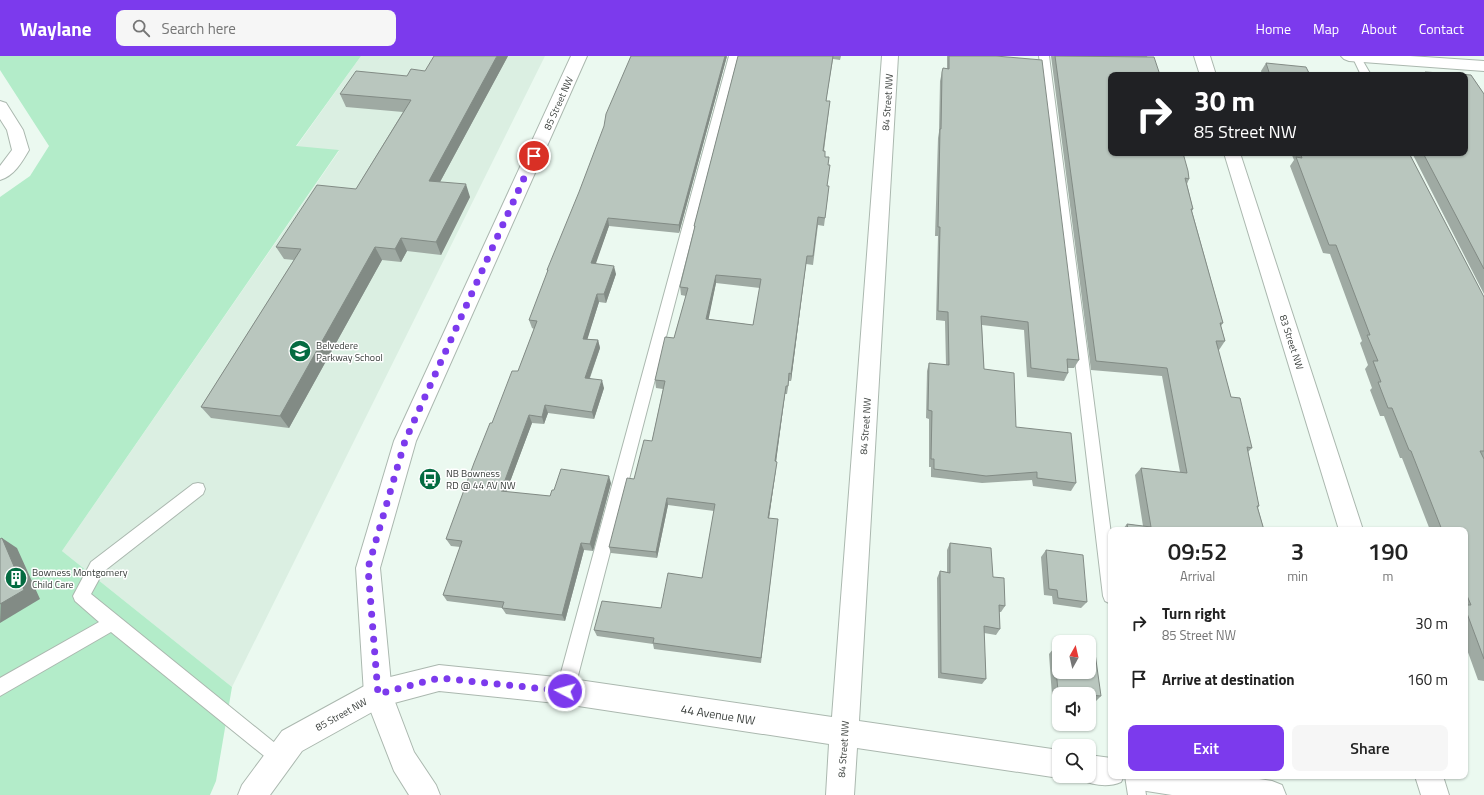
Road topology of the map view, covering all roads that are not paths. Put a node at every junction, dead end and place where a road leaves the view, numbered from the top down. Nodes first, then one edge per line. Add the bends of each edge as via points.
1 (579, 56) edge
2 (734, 56) edge
3 (890, 56) edge
4 (1044, 56) edge
5 (1202, 56) edge
6 (1352, 56) edge
7 (1484, 66) edge
8 (1207, 72) edge
9 (1364, 72) edge
10 (0, 106) edge
11 (1233, 156) edge
12 (3, 172) edge
13 (198, 489) dead end
14 (1350, 527) edge
15 (1108, 572) edge
16 (112, 623) junction
17 (0, 687) edge
18 (565, 691) junction
19 (378, 694) junction
20 (844, 734) junction
21 (280, 758) junction
22 (1052, 763) edge
23 (1096, 770) edge
24 (1108, 772) edge
25 (1134, 779) edge
26 (1161, 779) edge
27 (1430, 779) edge
28 (252, 795) edge
29 (426, 795) edge
30 (840, 795) edge
31 (1137, 795) edge
32 (1272, 795) edge
33 (1435, 795) edge

1 - 19 street, 85 Street NW via 405,441 368,568
2 - 18 lane
3 - 20 street, 84 Street NW
4 - 15 lane
5 - 8 street
6 - 7 street
6 - 9 lane
10 - 12 street via 15,130 21,150
11 - 14 street, 83 Street NW
13 - 16 lane via 97,567 81,596
16 - 17 lane
16 - 21 lane
18 - 19 street, 44 Avenue NW via 439,678
18 - 20 street, 44 Avenue NW
19 - 21 street, 85 Street NW via 292,741
19 - 29 street via 404,761
20 - 22 street, 44 Avenue NW
20 - 30 street, 84 Street NW
21 - 28 street, 85 Street NW
23 - 24 street
25 - 31 lane
26 - 32 street
27 - 33 street

